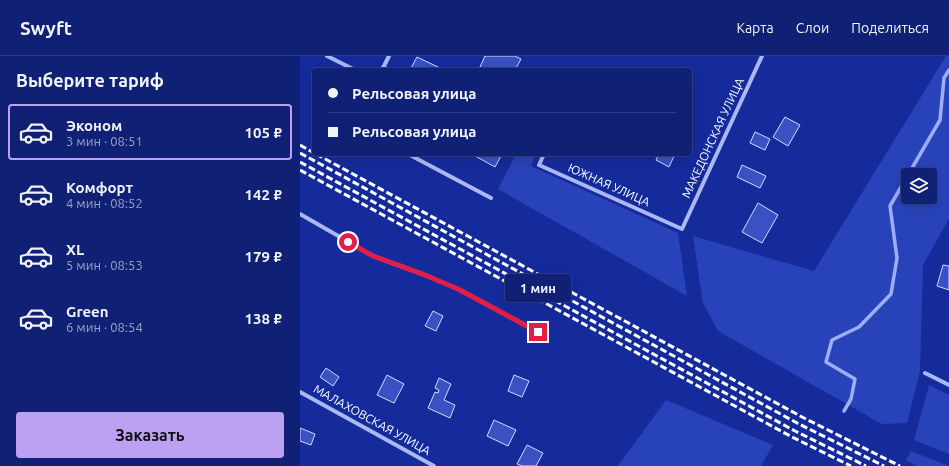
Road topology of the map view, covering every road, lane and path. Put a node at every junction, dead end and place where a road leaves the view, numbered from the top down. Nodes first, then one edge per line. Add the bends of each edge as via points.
1 (327, 56) edge
2 (389, 56) edge
3 (762, 56) edge
4 (351, 68) edge
5 (383, 68) edge
6 (412, 156) edge
7 (543, 156) edge
8 (491, 198) dead end
9 (300, 214) edge
10 (682, 229) joint
11 (538, 332) dead end
12 (925, 373) dead end
13 (949, 385) edge
14 (300, 392) edge
15 (434, 466) edge

1 - 4 street
2 - 5 street
3 - 10 street, МАКЕДОНСКАЯ УЛИЦА
6 - 8 street
7 - 10 street, ЮЖНАЯ УЛИЦА via 539,165
9 - 11 street via 373,256 458,289
12 - 13 street
14 - 15 street, МАЛАХОВСКАЯ УЛИЦА

